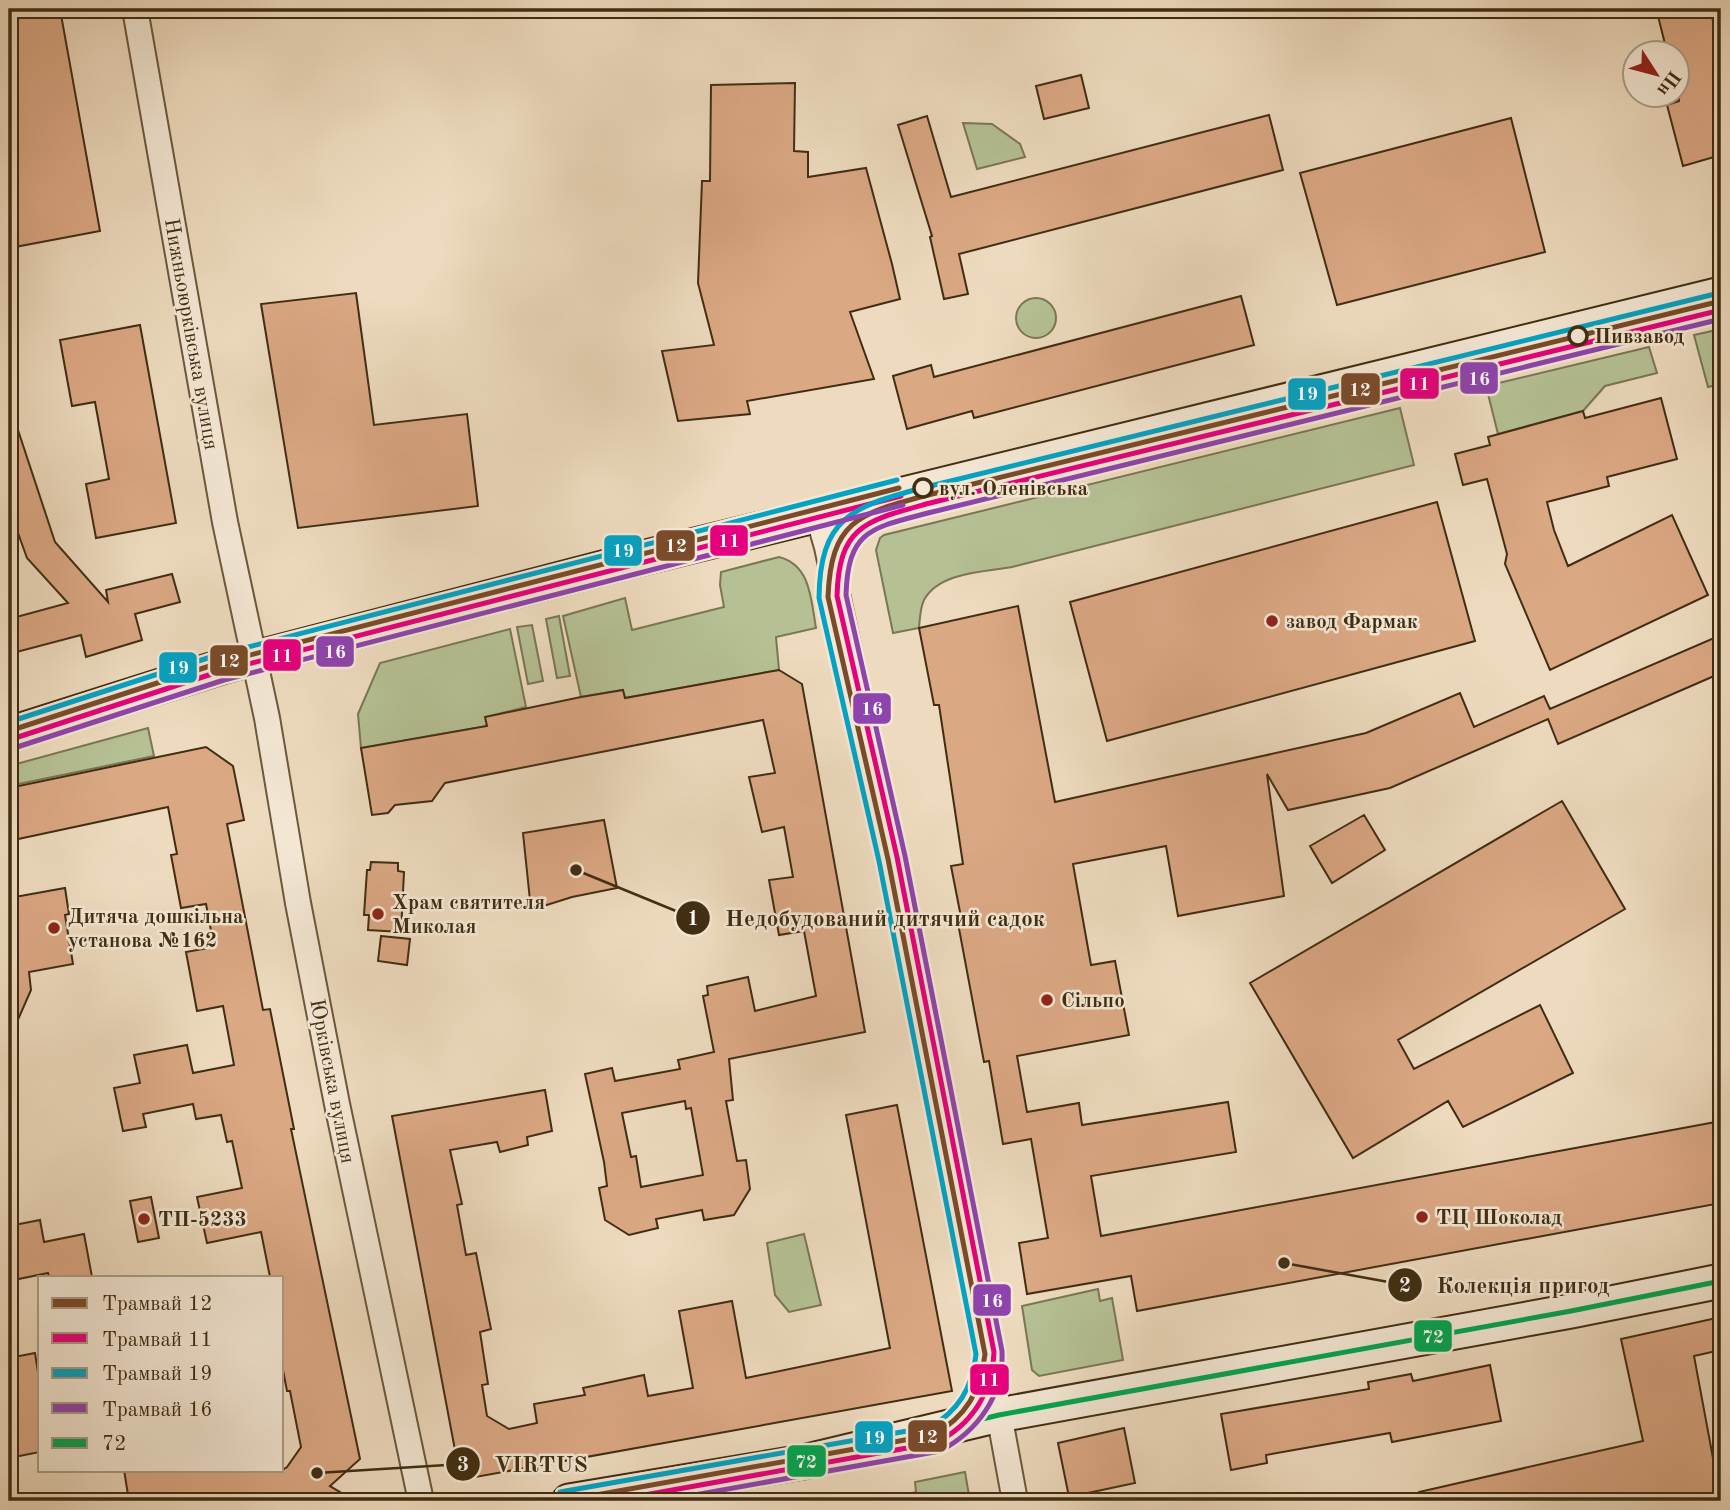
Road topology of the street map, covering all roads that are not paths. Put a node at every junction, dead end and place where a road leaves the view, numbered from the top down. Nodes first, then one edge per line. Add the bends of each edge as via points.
1 (135, 9) edge
2 (1721, 294) edge
3 (818, 516) junction
4 (254, 659) junction
5 (9, 734) edge
6 (1721, 1280) edge
7 (999, 1415) junction
8 (421, 1501) edge
9 (569, 1501) edge
10 (1014, 1501) edge

1 - 4 street, Нижньоюрківська вулиця via 225,522
2 - 3 street
3 - 4 street
3 - 7 street via 920,984
4 - 5 street
4 - 8 street, Юрківська вулиця via 337,1104
6 - 7 street
7 - 9 street via 803,1462
7 - 10 street

